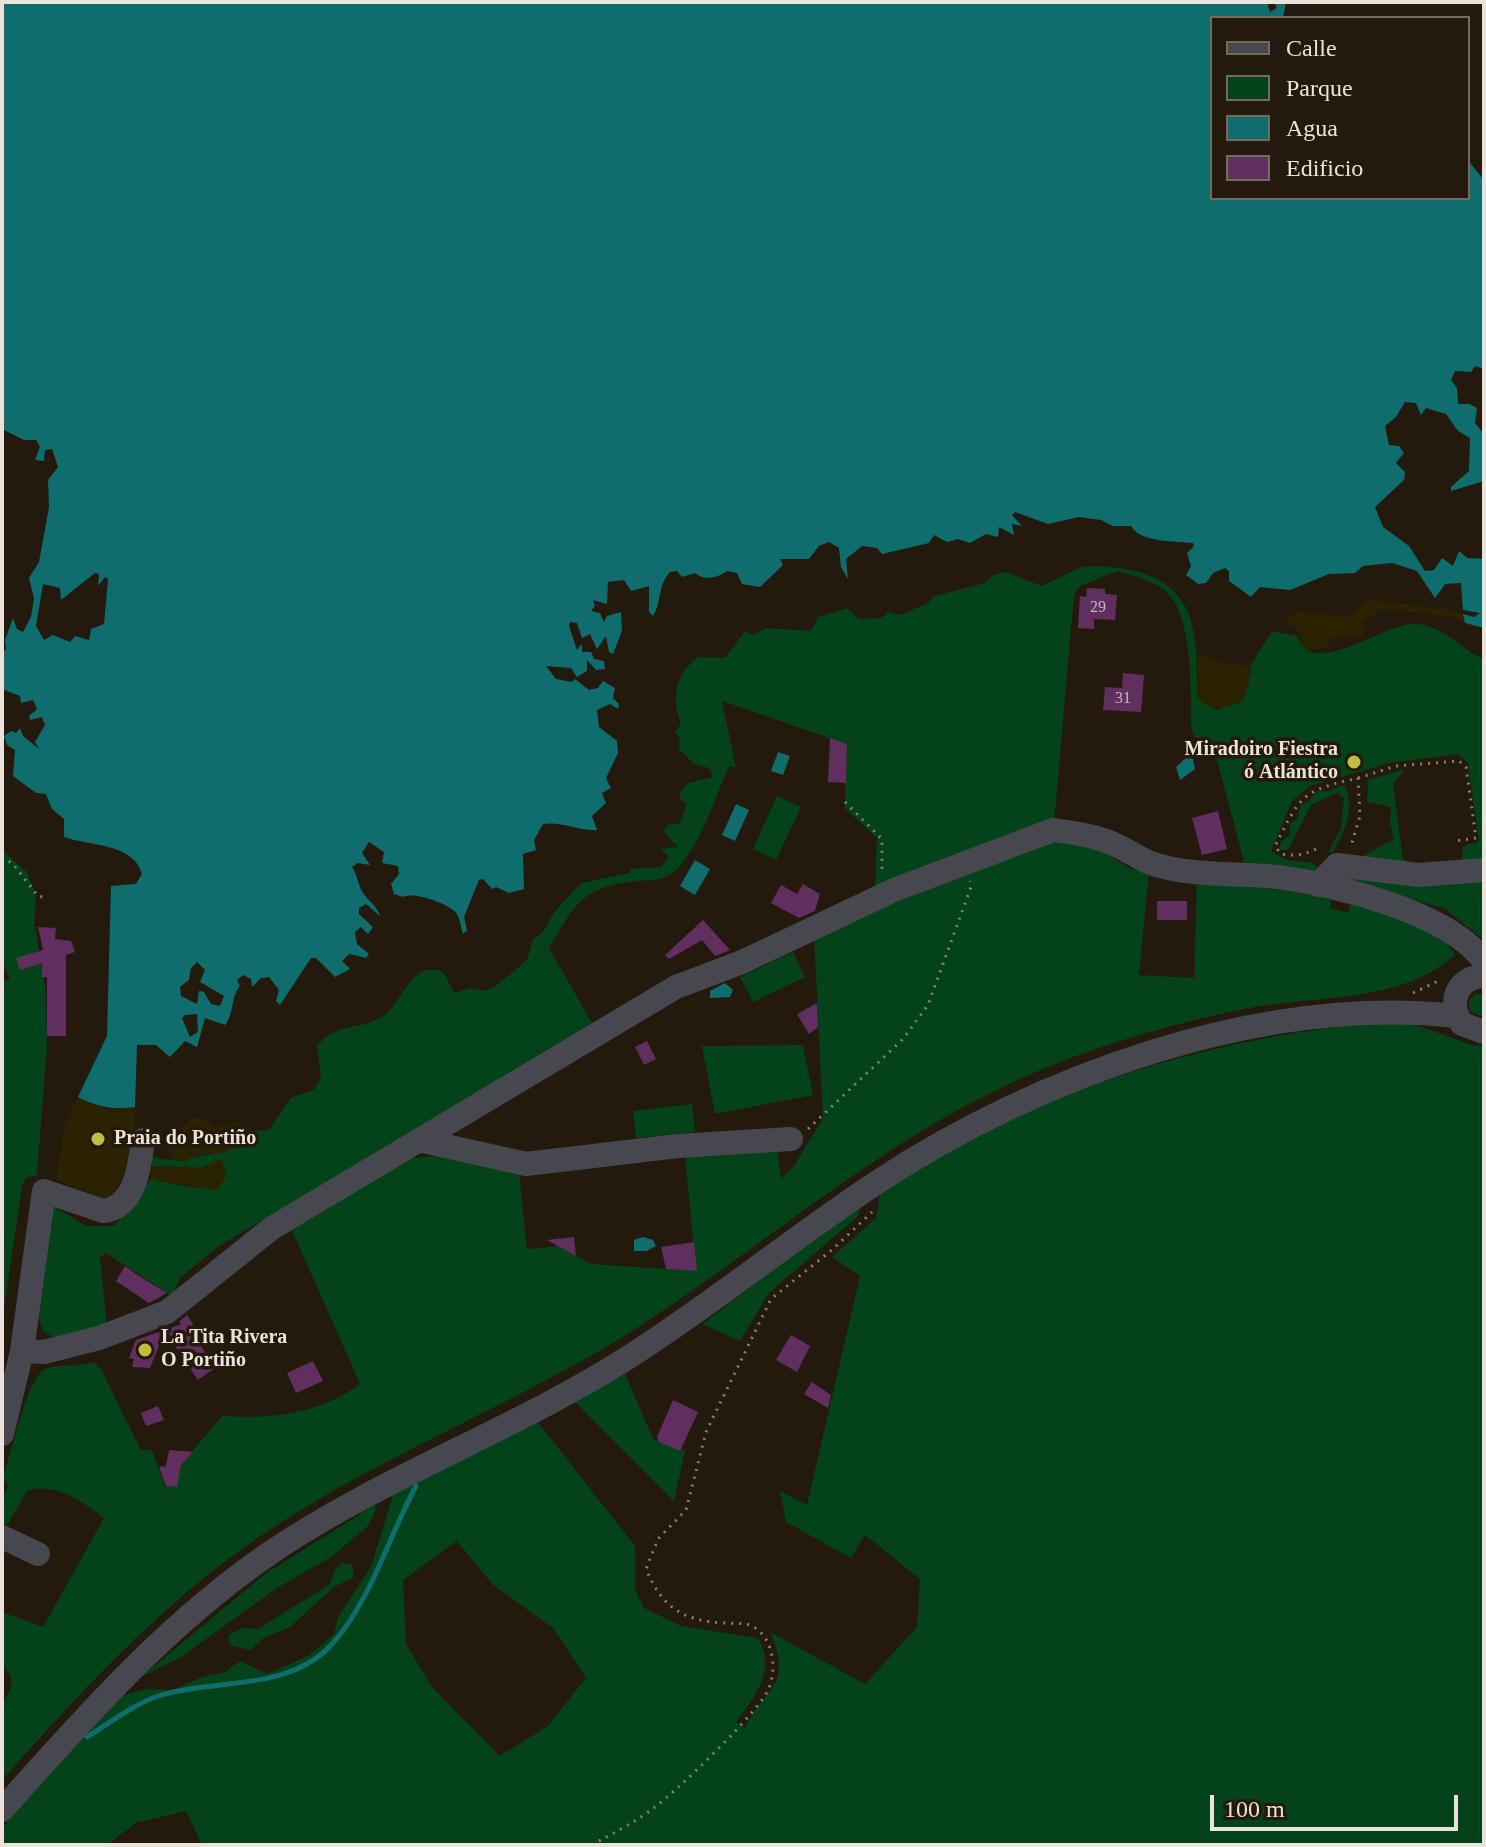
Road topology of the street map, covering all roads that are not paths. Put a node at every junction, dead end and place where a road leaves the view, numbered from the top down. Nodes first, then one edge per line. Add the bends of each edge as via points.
1 (1484, 870) edge
2 (1318, 885) junction
3 (1443, 926) junction
4 (1484, 961) edge
5 (1484, 976) edge
6 (1456, 1001) junction
7 (1484, 1032) edge
8 (791, 1139) road end
9 (143, 1140) dead end
10 (419, 1140) junction
11 (22, 1351) junction
12 (2, 1434) edge
13 (2, 1537) edge
14 (38, 1554) dead end
15 (2, 1810) edge

1 - 2 street via 1418,875 1337,865
2 - 3 street via 1414,911
2 - 10 street via 1171,869 1081,833 1053,830 880,897 676,987
3 - 4 street
3 - 6 street via 1460,953
5 - 6 street via 1473,977
6 - 7 street via 1470,1029
6 - 15 street via 1411,1011 1257,1027 1171,1047 1002,1112 873,1184 629,1357 273,1551 187,1617 110,1690
8 - 10 street via 526,1164
9 - 11 street via 138,1174 113,1210 44,1191
10 - 11 street via 272,1228 167,1312 99,1338 44,1352
11 - 12 street
13 - 14 street

